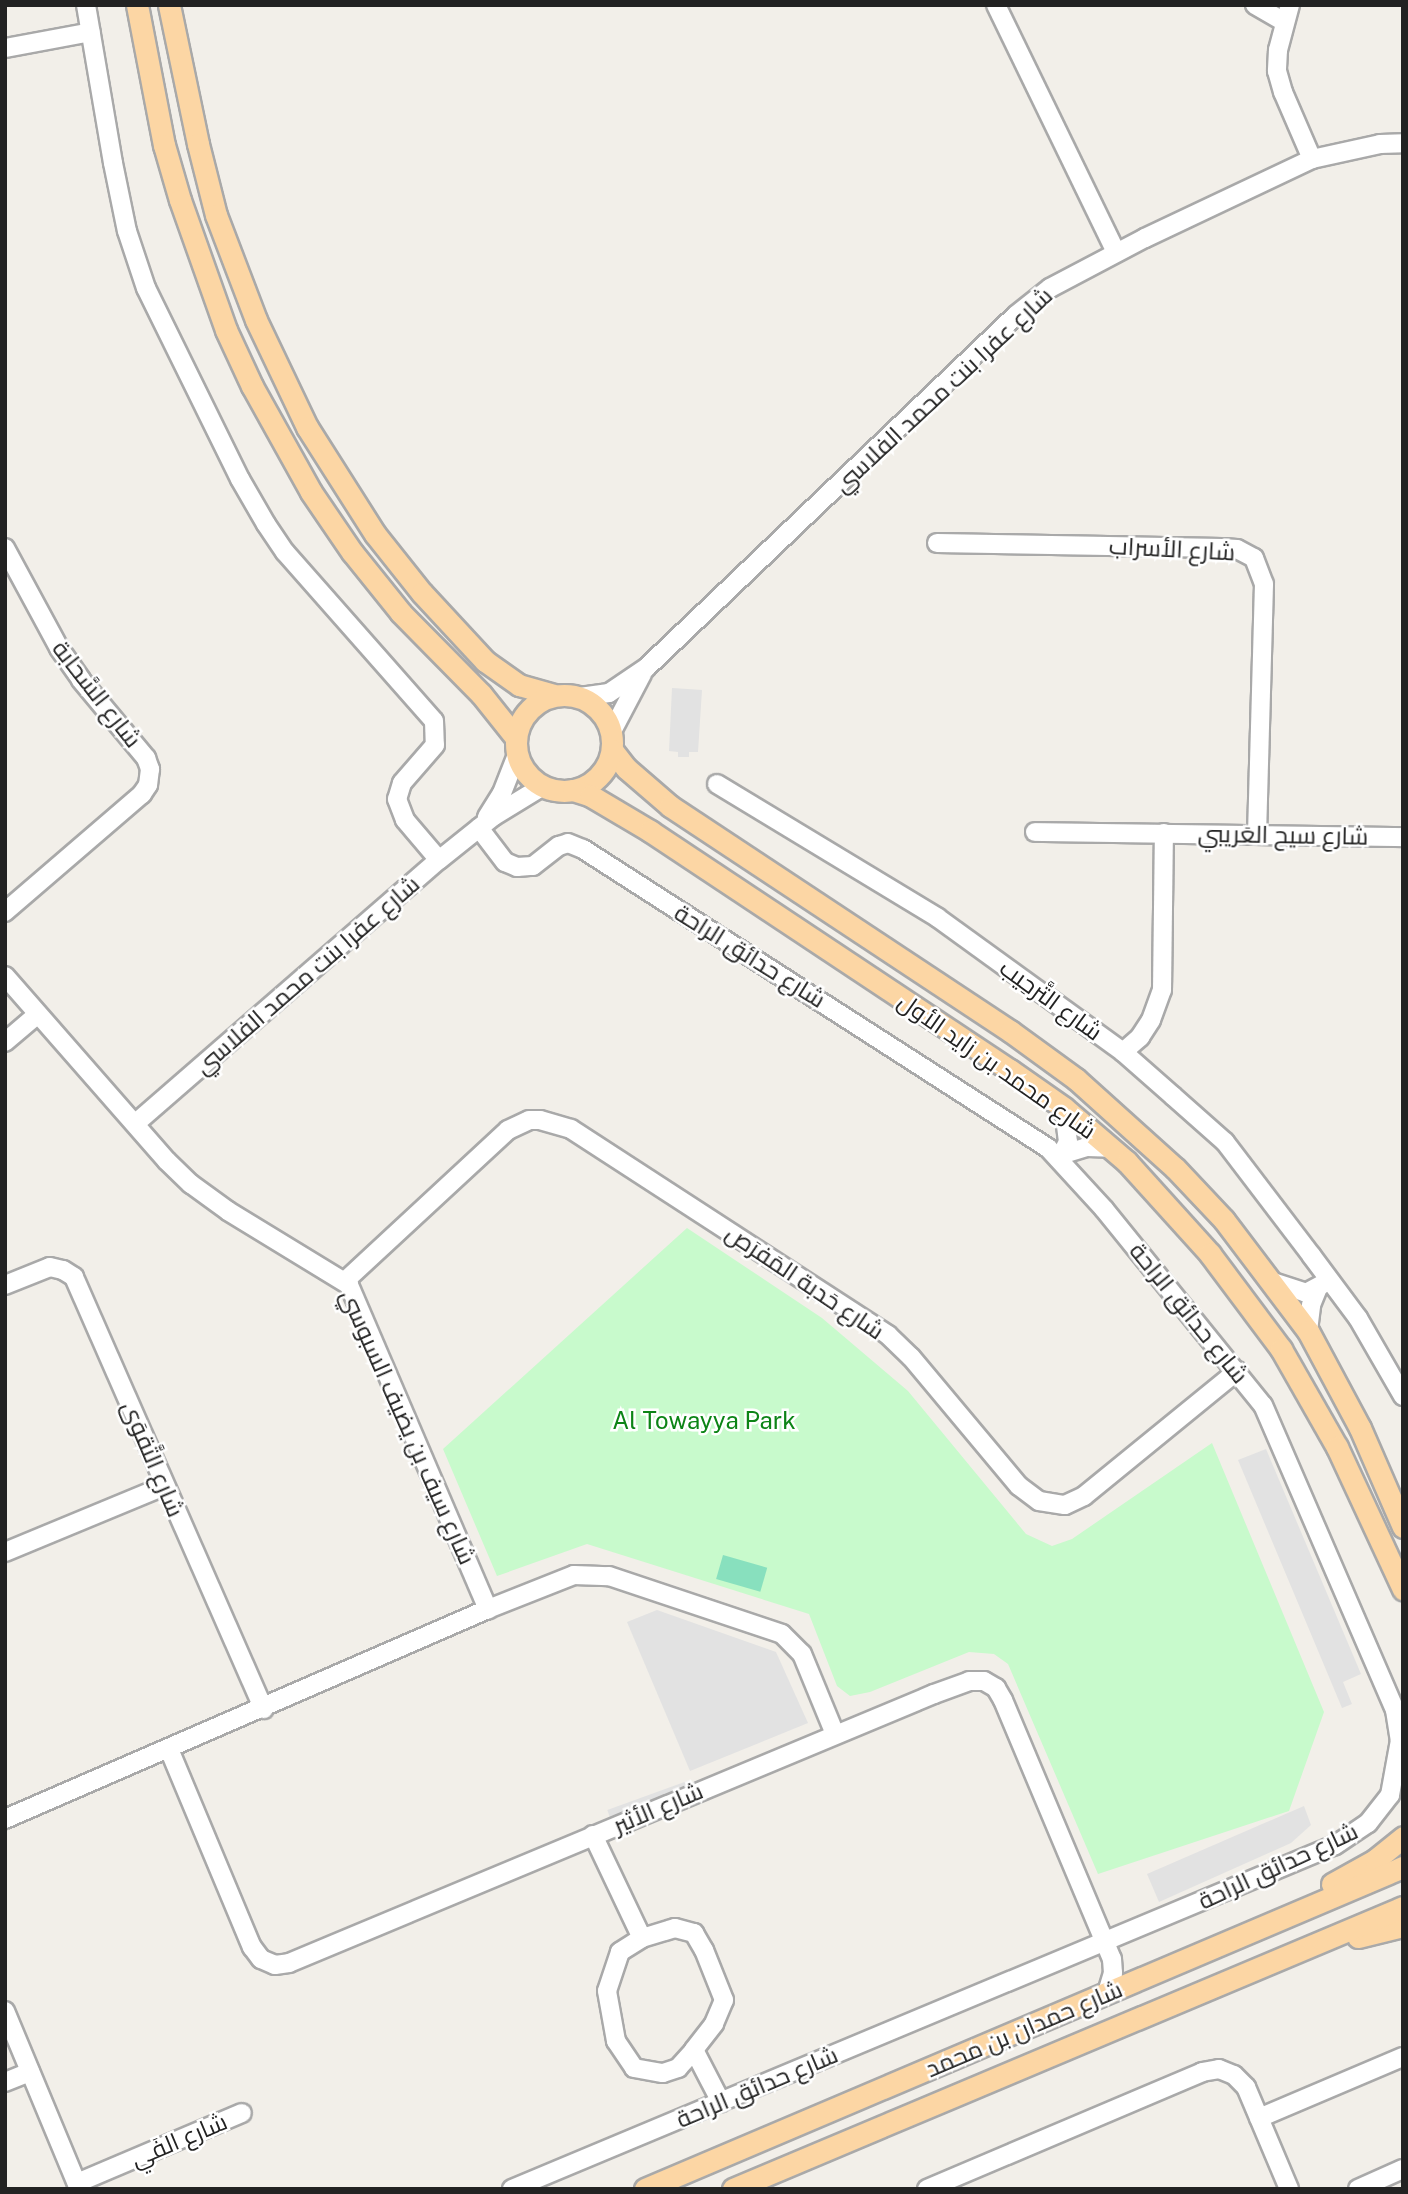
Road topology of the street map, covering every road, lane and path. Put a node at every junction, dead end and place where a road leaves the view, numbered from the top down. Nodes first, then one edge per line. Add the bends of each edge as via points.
1 (86, 5) edge
2 (137, 5) edge
3 (169, 5) edge
4 (996, 5) edge
5 (1255, 5) edge
6 (1287, 14) edge
7 (91, 32) junction
8 (5, 48) edge
9 (1403, 143) edge
10 (1312, 159) junction
11 (1116, 252) junction
12 (937, 543) dead end
13 (5, 548) edge
14 (646, 668) junction
15 (553, 695) junction
16 (580, 697) junction
17 (612, 741) junction
18 (516, 746) junction
19 (717, 784) dead end
20 (543, 786) junction
21 (573, 790) junction
22 (479, 828) junction
23 (1034, 832) dead end
24 (1164, 833) junction
25 (1257, 834) junction
26 (1403, 837) edge
27 (439, 860) junction
28 (5, 912) edge
29 (5, 976) edge
30 (38, 1014) junction
31 (5, 1042) edge
32 (1123, 1052) junction
33 (1064, 1108) junction
34 (136, 1123) junction
35 (1111, 1147) junction
36 (1062, 1156) junction
37 (345, 1281) junction
38 (1270, 1281) junction
39 (1324, 1284) junction
40 (5, 1285) edge
41 (1308, 1331) junction
42 (1237, 1371) junction
43 (1403, 1396) edge
44 (164, 1486) junction
45 (1403, 1527) edge
46 (5, 1552) edge
47 (1401, 1587) edge
48 (488, 1609) junction
49 (264, 1709) junction
50 (835, 1734) junction
51 (169, 1749) junction
52 (5, 1819) edge
53 (593, 1835) junction
54 (1403, 1837) edge
55 (1403, 1867) edge
56 (1403, 1907) edge
57 (1403, 1926) edge
58 (1254, 1930) junction
59 (642, 1938) junction
60 (1105, 1942) junction
61 (1112, 1959) junction
62 (1262, 1965) junction
63 (1142, 1979) junction
64 (1107, 1993) junction
65 (5, 2011) edge
66 (694, 2050) junction
67 (1403, 2057) edge
68 (30, 2072) junction
69 (5, 2082) edge
70 (721, 2102) junction
71 (242, 2113) dead end
72 (1259, 2118) junction
73 (1403, 2169) edge
74 (78, 2186) edge
75 (512, 2189) edge
76 (645, 2189) edge
77 (733, 2189) edge
78 (927, 2189) edge
79 (1289, 2189) edge
80 (1358, 2189) edge

1 - 7 street
2 - 18 main road via 158,119 180,200 226,330 252,386 311,492 352,552 401,613 481,694
3 - 15 main road via 216,215 256,320 307,427 375,534 440,613 485,661 532,691
4 - 11 street
5 - 6 street
6 - 10 street via 1278,50 1279,81
7 - 8 street
7 - 27 street via 107,135 136,260 167,333 240,479 285,552 434,721 435,745 402,783 397,799 405,820
9 - 10 street, شارع عفرا بنت محمد الفلاسي
10 - 11 street, شارع عفرا بنت محمد الفلاسي
11 - 14 street, شارع عفرا بنت محمد الفلاسي via 1050,288 1016,315
12 - 25 street, شارع الأسراب via 1222,548 1237,549 1254,558 1264,584
13 - 28 street, شارع السَّحابة via 59,648 150,769 142,794
14 - 16 street, شارع عفرا بنت محمد الفلاسي via 608,693
14 - 17 street, شارع عفرا بنت محمد الفلاسي
15 - 16 main road
15 - 18 main road via 527,711
16 - 17 main road via 606,718
17 - 21 main road via 599,776
17 - 38 main road, شارع محمد بن زايد الأول via 626,768 670,806 1076,1079 1175,1168 1224,1220
18 - 20 main road via 522,768
18 - 22 street, شارع عفرا بنت محمد الفلاسي via 502,793
19 - 32 street, شارع التَّرحِيب via 938,918
20 - 21 main road
20 - 22 street, شارع عفرا بنت محمد الفلاسي
21 - 33 main road, شارع محمد بن زايد الأول via 650,831
22 - 27 street, شارع عفرا بنت محمد الفلاسي
22 - 36 street, شارع حدائق الراحة via 505,862 517,867 533,866 568,843 583,849
23 - 24 street, شارع سيح العَريبي
24 - 25 street, شارع سيح العَريبي
24 - 32 street, شارع سيح العَريبي via 1162,990 1151,1020
25 - 26 street, شارع سيح العَريبي
27 - 34 street, شارع عفرا بنت محمد الفلاسي
29 - 30 street, شارع سيف بن يضيف السبوسي
30 - 31 street
30 - 34 street, شارع سيف بن يضيف السبوسي
32 - 39 street, شارع التَّرحِيب via 1225,1142
33 - 35 main road, شارع محمد بن زايد الأول
33 - 36 street via 1068,1142
34 - 37 street, شارع سيف بن يضيف السبوسي via 191,1184
35 - 36 street via 1087,1147
35 - 47 main road, شارع محمد بن زايد الأول via 1210,1254 1281,1349 1337,1447
36 - 42 street, شارع حدائق الراحة
37 - 42 street, شارع حَدبة المَفرَص via 509,1130 540,1120 572,1129 888,1335 1019,1486 1039,1501 1072,1504
37 - 48 street, شارع سيف بن يضيف السبوسي
38 - 39 street via 1296,1292
38 - 41 main road, شارع محمد بن زايد الأول
39 - 41 street via 1311,1305
39 - 43 street, شارع التَّرحِيب via 1358,1318
40 - 44 street, شارع التَّقوَى via 50,1268 74,1277
41 - 45 main road, شارع محمد بن زايد الأول via 1360,1428
42 - 60 street, شارع حدائق الراحة via 1263,1405 1276,1432 1395,1710 1400,1740 1395,1780 1376,1815 1335,1845
44 - 46 street
44 - 49 street, شارع التَّقوَى
48 - 49 street
48 - 50 street via 558,1579 598,1575 782,1634 802,1654
49 - 51 street
50 - 53 street, شارع الأثير
50 - 60 street, شارع الأثير via 969,1681 984,1681 996,1689
51 - 52 street
51 - 53 street, شارع الأثير via 252,1947 261,1959 275,1965 289,1964
53 - 59 street
54 - 58 main road via 1375,1860 1297,1900
55 - 58 main road, شارع حمدان بن محمد
56 - 62 main road, شارع حمدان بن محمد
57 - 62 main road
58 - 63 main road, شارع حمدان بن محمد
59 - 66 street via 675,1928 694,1933 704,1950 724,2000 715,2024
59 - 66 street via 620,1952 607,1991 616,2041 634,2068 663,2073 678,2068
60 - 61 street, شارع الأثير
60 - 70 street, شارع حدائق الراحة
61 - 63 street
61 - 64 street
62 - 77 main road, شارع حمدان بن محمد
63 - 64 main road, شارع حمدان بن محمد
64 - 76 main road, شارع حمدان بن محمد
65 - 68 street
66 - 70 street
67 - 72 street
68 - 69 street
68 - 74 street
70 - 75 street, شارع حدائق الراحة
71 - 74 street, شارع الفَي
72 - 78 street via 1241,2080 1227,2071 1210,2070
72 - 79 street
73 - 80 street

